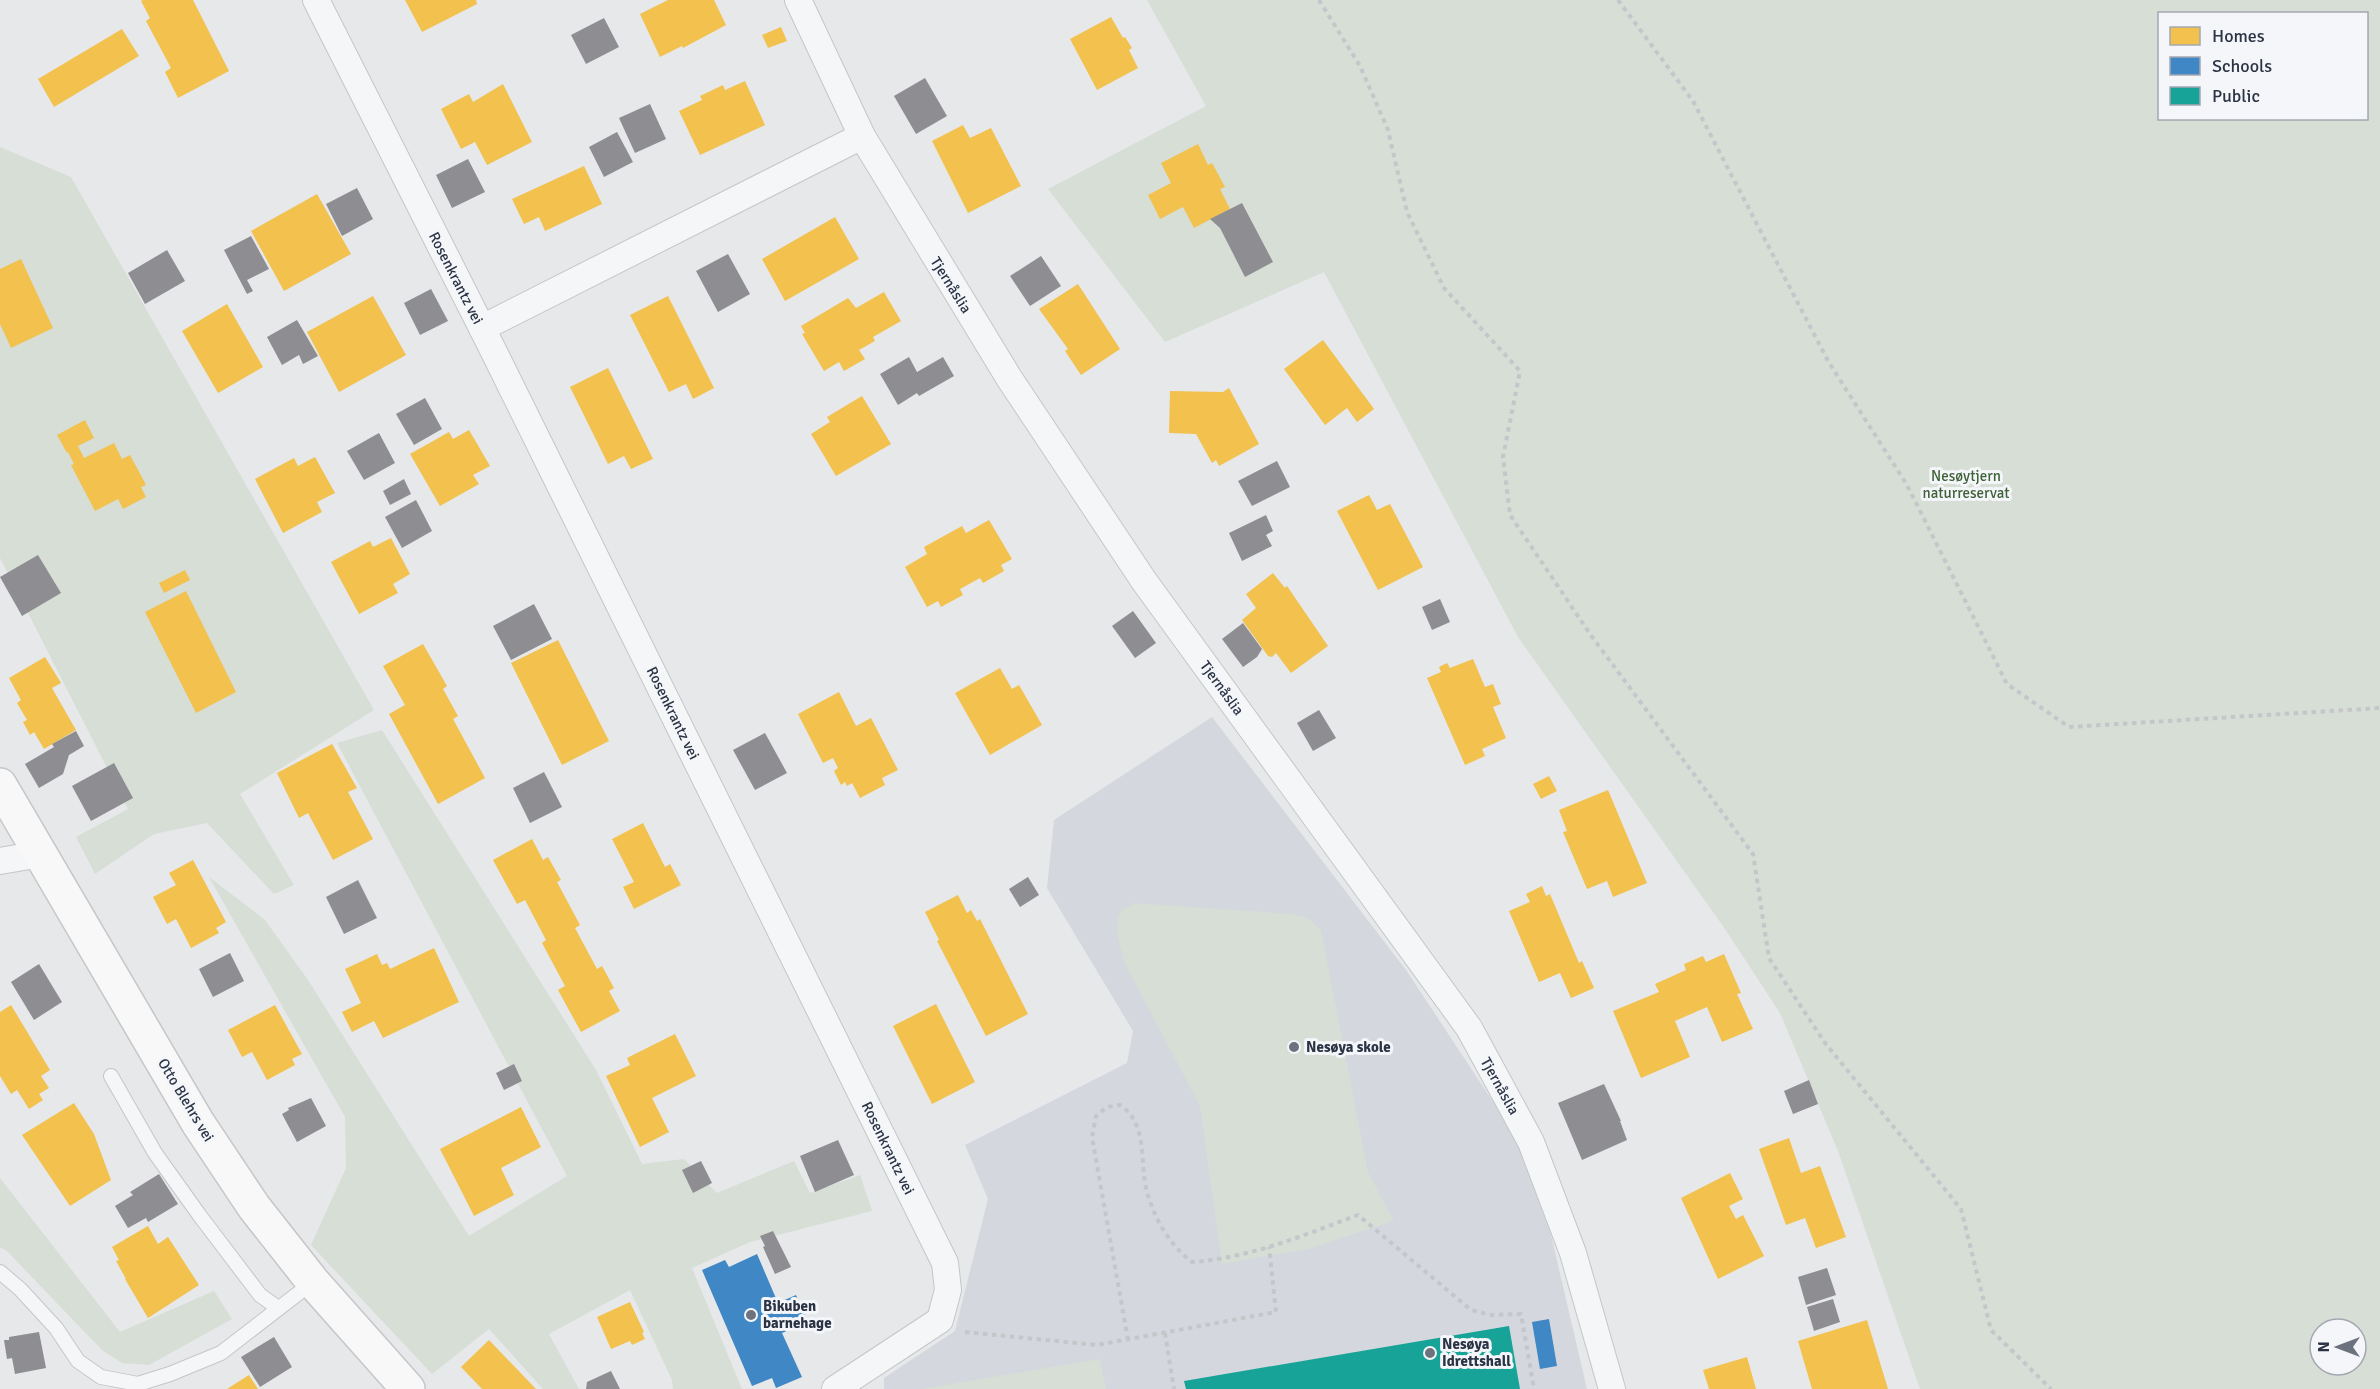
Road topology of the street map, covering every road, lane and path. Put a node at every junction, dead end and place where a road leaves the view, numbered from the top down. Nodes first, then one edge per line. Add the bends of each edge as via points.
1 (316, 0) edge
2 (798, 0) edge
3 (1319, 0) edge
4 (1618, 0) edge
5 (862, 136) junction
6 (482, 328) junction
7 (2380, 708) edge
8 (0, 785) edge
9 (41, 854) junction
10 (0, 861) edge
11 (111, 1077) dead end
12 (1269, 1247) junction
13 (0, 1272) edge
14 (313, 1282) junction
15 (278, 1308) junction
16 (940, 1320) junction
17 (1165, 1333) junction
18 (1128, 1340) junction
19 (408, 1389) edge
20 (836, 1389) edge
21 (1174, 1389) edge
22 (1534, 1389) edge
23 (1612, 1389) edge
24 (2051, 1389) edge

1 - 6 street, Rosenkrantz vei
2 - 5 street, Tjernåslia
3 - 24 path via 1360,66 1388,130 1407,212 1444,288 1520,371 1503,457 1510,515 1590,634 1753,854 1769,958 1825,1043 1961,1209 1991,1330
4 - 7 path via 1693,101 1828,361 1907,485 2007,684 2069,727
5 - 6 street
5 - 23 street, Tjernåslia via 1009,378 1144,581 1468,1028 1532,1142 1573,1253
6 - 16 street, Rosenkrantz vei via 945,1263 948,1290
8 - 9 street, Otto Blehrs vei
9 - 10 street
9 - 14 street, Otto Blehrs vei via 198,1123 254,1207
11 - 15 lane via 155,1153 200,1216 260,1295
12 - 17 path via 1276,1312
12 - 18 path via 1192,1262 1179,1252 1164,1233 1146,1190 1138,1127 1131,1112 1120,1105 1107,1107 1096,1116 1092,1137
12 - 22 path via 1359,1215 1471,1310 1491,1315 1521,1314
13 - 15 lane via 56,1328 78,1361 101,1377 138,1384 221,1353
14 - 15 lane
14 - 19 street, Otto Blehrs vei
16 - 18 path via 955,1331 1097,1345
16 - 20 street
17 - 18 path
17 - 21 path

